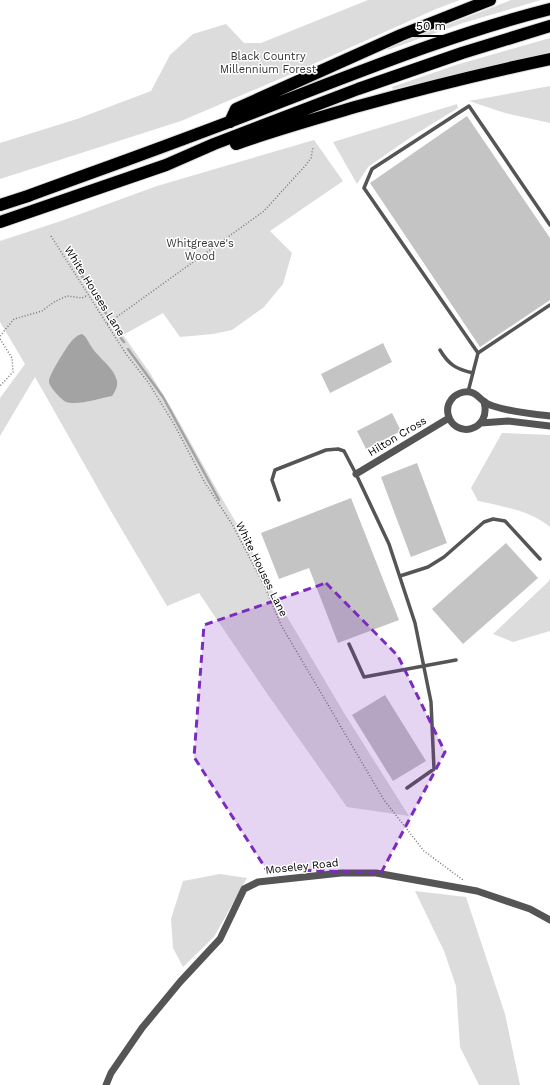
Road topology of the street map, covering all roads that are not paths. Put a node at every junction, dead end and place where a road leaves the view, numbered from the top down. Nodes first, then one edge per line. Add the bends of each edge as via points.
1 (490, 0) edge
2 (550, 9) edge
3 (550, 26) edge
4 (550, 59) edge
5 (230, 122) junction
6 (166, 165) junction
7 (0, 205) edge
8 (0, 222) edge
9 (550, 225) edge
10 (550, 305) edge
11 (440, 350) dead end
12 (478, 353) junction
13 (473, 372) junction
14 (468, 392) junction
15 (484, 402) junction
16 (550, 416) edge
17 (449, 418) junction
18 (481, 423) junction
19 (550, 426) edge
20 (356, 474) junction
21 (279, 500) dead end
22 (540, 559) dead end
23 (400, 576) junction
24 (349, 644) dead end
25 (456, 660) dead end
26 (424, 666) junction
27 (406, 788) dead end
28 (550, 920) edge
29 (106, 1085) edge

1 - 5 highway via 401,35 236,109
2 - 5 highway via 444,41
3 - 6 highway via 358,89
4 - 6 highway via 411,92
5 - 7 highway
6 - 8 highway
9 - 12 lane via 469,106 372,169 364,188
10 - 12 lane
11 - 13 lane via 447,361 460,370
12 - 13 lane
13 - 14 lane
14 - 15 street via 480,397
14 - 17 street via 459,394 450,401
15 - 16 street via 512,411
15 - 18 street via 486,413
17 - 18 street via 462,429 476,427
17 - 20 street, Hilton Cross
18 - 19 street via 508,421
20 - 21 lane via 344,451 326,450 275,470 272,480
20 - 23 lane via 389,544
22 - 23 lane via 505,521 493,519 484,522 444,557 428,567
23 - 26 lane via 415,623
24 - 26 lane via 364,677
25 - 26 lane
26 - 27 lane via 431,702 434,769
28 - 29 street, Moseley Road via 530,909 477,891 376,874 341,873 258,882 244,889 220,939 142,1028 111,1073

